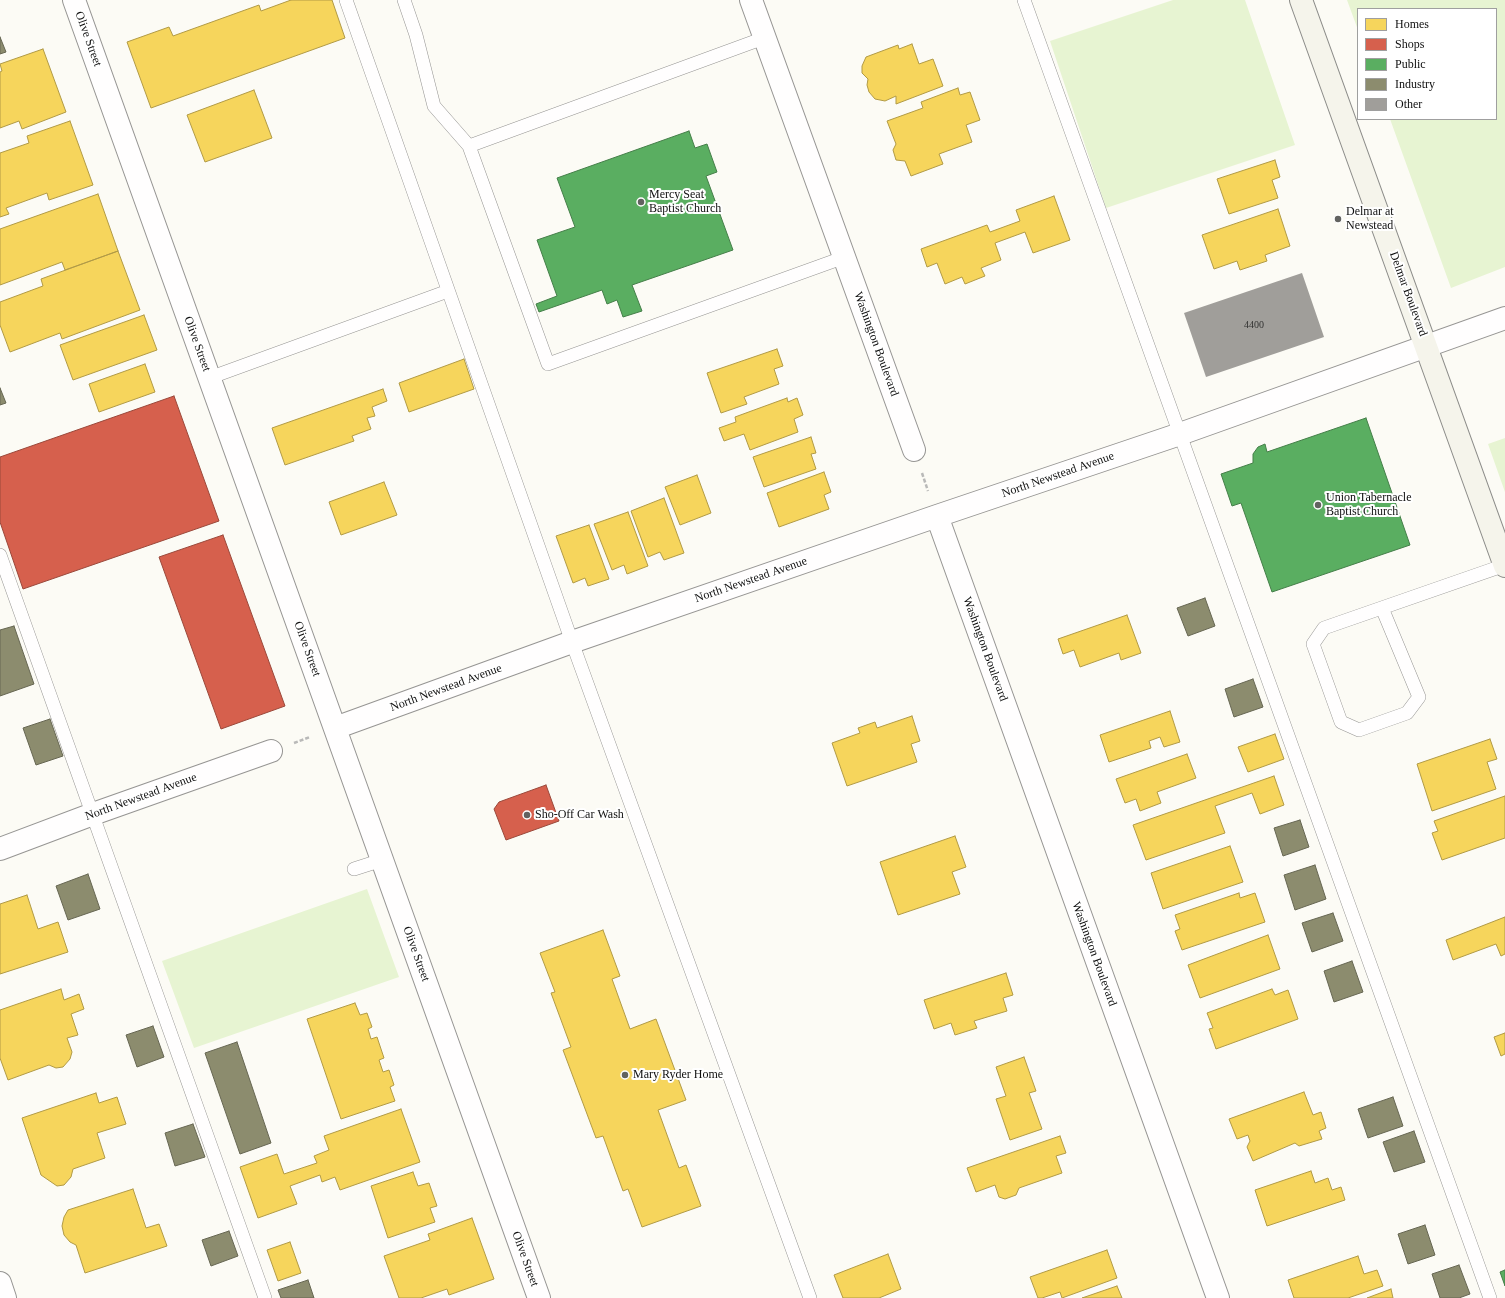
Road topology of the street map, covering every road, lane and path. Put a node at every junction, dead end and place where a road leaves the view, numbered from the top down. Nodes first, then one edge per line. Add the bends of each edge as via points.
1 (74, 0) edge
2 (346, 0) edge
3 (751, 0) edge
4 (1024, 0) edge
5 (1301, 0) edge
6 (407, 1) edge
7 (764, 38) junction
8 (469, 146) junction
9 (845, 256) junction
10 (448, 291) junction
11 (1505, 318) edge
12 (1427, 346) junction
13 (209, 378) junction
14 (1180, 434) junction
15 (914, 450) joint
16 (937, 516) junction
17 (0, 555) edge
18 (1505, 565) edge
19 (1382, 608) junction
20 (572, 642) junction
21 (335, 728) junction
22 (271, 751) joint
23 (93, 814) junction
24 (0, 849) edge
25 (382, 860) junction
26 (354, 869) dead end
27 (0, 1283) edge
28 (5, 1298) edge
29 (265, 1298) edge
30 (539, 1298) edge
31 (810, 1298) edge
32 (1218, 1298) edge
33 (1490, 1298) edge

1 - 13 street, Olive Street
2 - 10 lane
3 - 7 street, Washington Boulevard
4 - 14 lane
5 - 12 main road, Delmar Boulevard
6 - 8 lane via 434,106
7 - 8 lane
7 - 9 street, Washington Boulevard
8 - 9 lane via 548,364
9 - 15 street, Washington Boulevard
10 - 13 lane
10 - 20 lane
11 - 12 street, North Newstead Avenue
12 - 14 street, North Newstead Avenue
12 - 18 main road, Delmar Boulevard
13 - 21 street, Olive Street
14 - 16 street, North Newstead Avenue
14 - 33 lane
15 - 16 path
16 - 20 street, North Newstead Avenue
16 - 32 street, Washington Boulevard
17 - 23 lane
18 - 19 lane
19 - 19 lane via 1324,628 1313,644 1341,722 1359,730 1406,713 1419,696
20 - 21 street, North Newstead Avenue
20 - 31 lane
21 - 22 path
21 - 25 street, Olive Street
22 - 23 street, North Newstead Avenue
23 - 24 street, North Newstead Avenue
23 - 29 lane
25 - 26 lane
25 - 30 street, Olive Street
27 - 28 street

